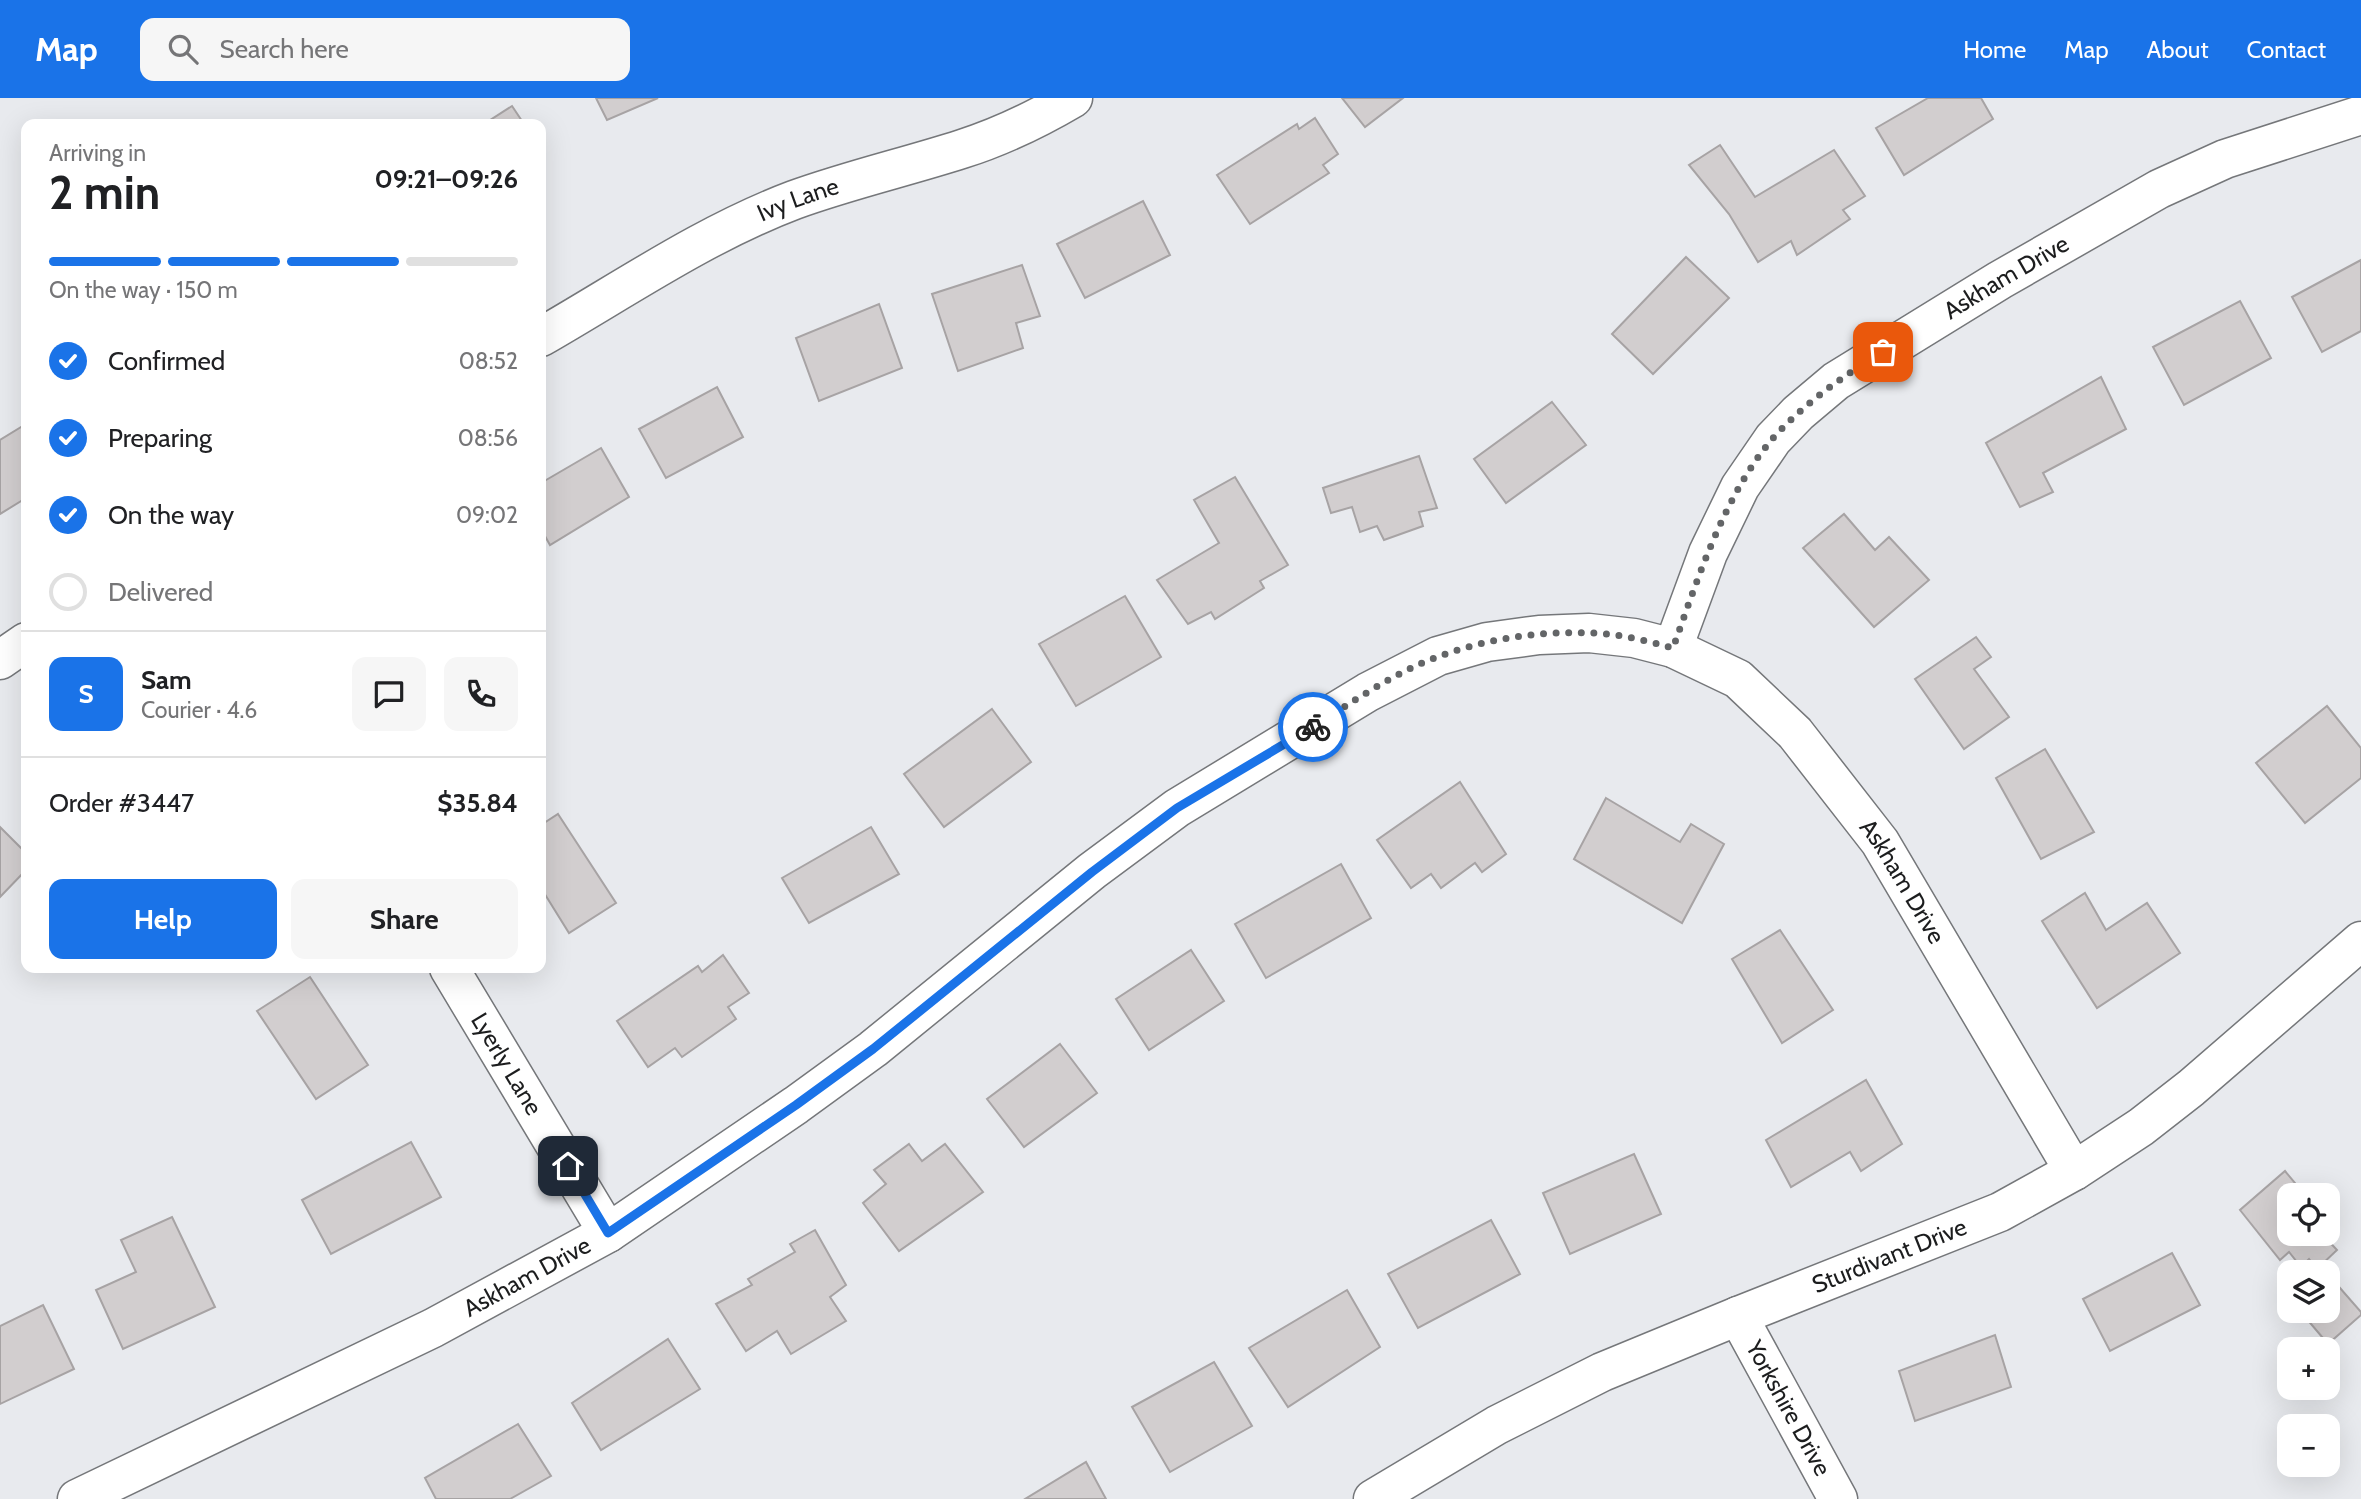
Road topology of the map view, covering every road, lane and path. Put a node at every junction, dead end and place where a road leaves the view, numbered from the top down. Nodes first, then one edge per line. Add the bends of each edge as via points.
1 (1073, 98) edge
2 (2361, 115) edge
3 (546, 334) edge
4 (21, 645) edge
5 (1673, 648) junction
6 (0, 660) edge
7 (2361, 941) edge
8 (452, 973) edge
9 (2074, 1171) junction
10 (608, 1233) junction
11 (1738, 1316) junction
12 (77, 1499) edge
13 (1373, 1499) edge
14 (1838, 1499) edge

1 - 3 street, Ivy Lane via 963,149 793,200 744,222
2 - 5 street, Askham Drive via 2225,159 2159,189 1836,381 1773,439 1740,487 1708,553
4 - 6 street
5 - 9 street, Askham Drive via 1738,679 1795,733 1880,842
5 - 10 street, Askham Drive via 1589,633 1487,642 1438,656 1367,692 1177,808 873,1049
7 - 9 street, Sturdivant Drive via 2191,1088
8 - 10 street, Lyerly Lane
9 - 11 street, Sturdivant Drive via 2000,1212
10 - 12 street, Askham Drive via 433,1328
11 - 13 street, Sturdivant Drive via 1551,1397
11 - 14 street, Yorkshire Drive

